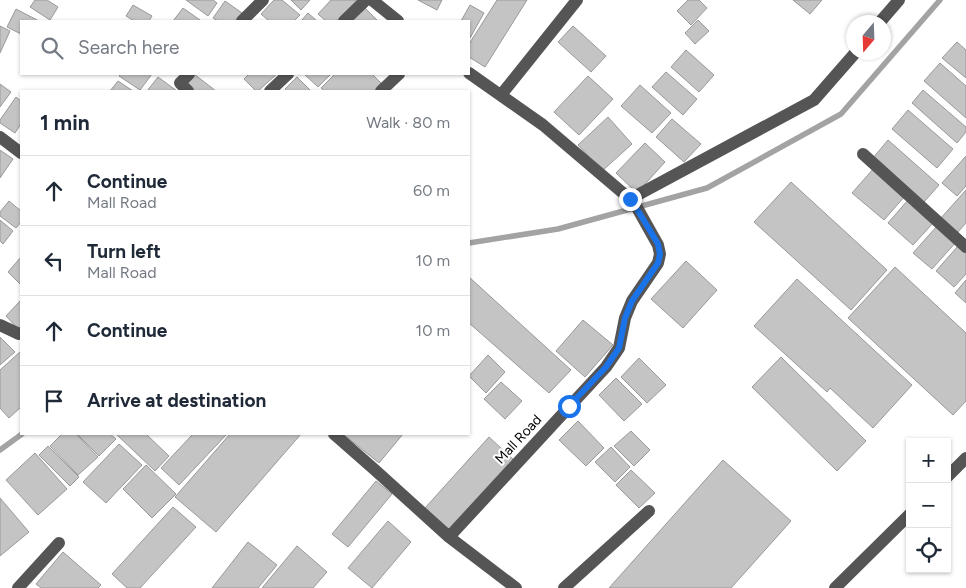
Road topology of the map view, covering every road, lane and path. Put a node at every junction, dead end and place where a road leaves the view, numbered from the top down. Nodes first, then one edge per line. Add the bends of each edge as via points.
1 (263, 0) edge
2 (366, 0) edge
3 (372, 0) edge
4 (577, 0) edge
5 (899, 0) edge
6 (886, 15) edge
7 (243, 20) edge
8 (345, 20) edge
9 (397, 20) edge
10 (849, 60) edge
11 (470, 74) edge
12 (188, 75) edge
13 (287, 75) edge
14 (398, 75) edge
15 (187, 90) edge
16 (271, 90) edge
17 (382, 90) edge
18 (501, 95) junction
19 (0, 137) edge
20 (20, 152) edge
21 (863, 154) dead end
22 (632, 201) junction
23 (964, 241) edge
24 (0, 325) edge
25 (20, 334) edge
26 (335, 435) edge
27 (966, 458) edge
28 (951, 472) edge
29 (649, 511) dead end
30 (906, 518) edge
31 (448, 537) junction
32 (59, 544) dead end
33 (18, 588) edge
34 (516, 588) edge
35 (564, 588) edge
36 (835, 588) edge

1 - 7 street
2 - 8 street
3 - 9 street
4 - 18 street
5 - 6 street
10 - 22 street via 814,100
11 - 18 street, Mall Road
12 - 15 street via 180,83
13 - 16 street
14 - 17 street
18 - 22 street, Mall Road via 543,125
19 - 20 street
21 - 23 street
22 - 31 street, Mall Road via 658,244 660,254 658,263 632,301 619,348 606,367
24 - 25 street
26 - 31 street
27 - 28 street
29 - 35 street
30 - 36 street
31 - 34 street
32 - 33 street

